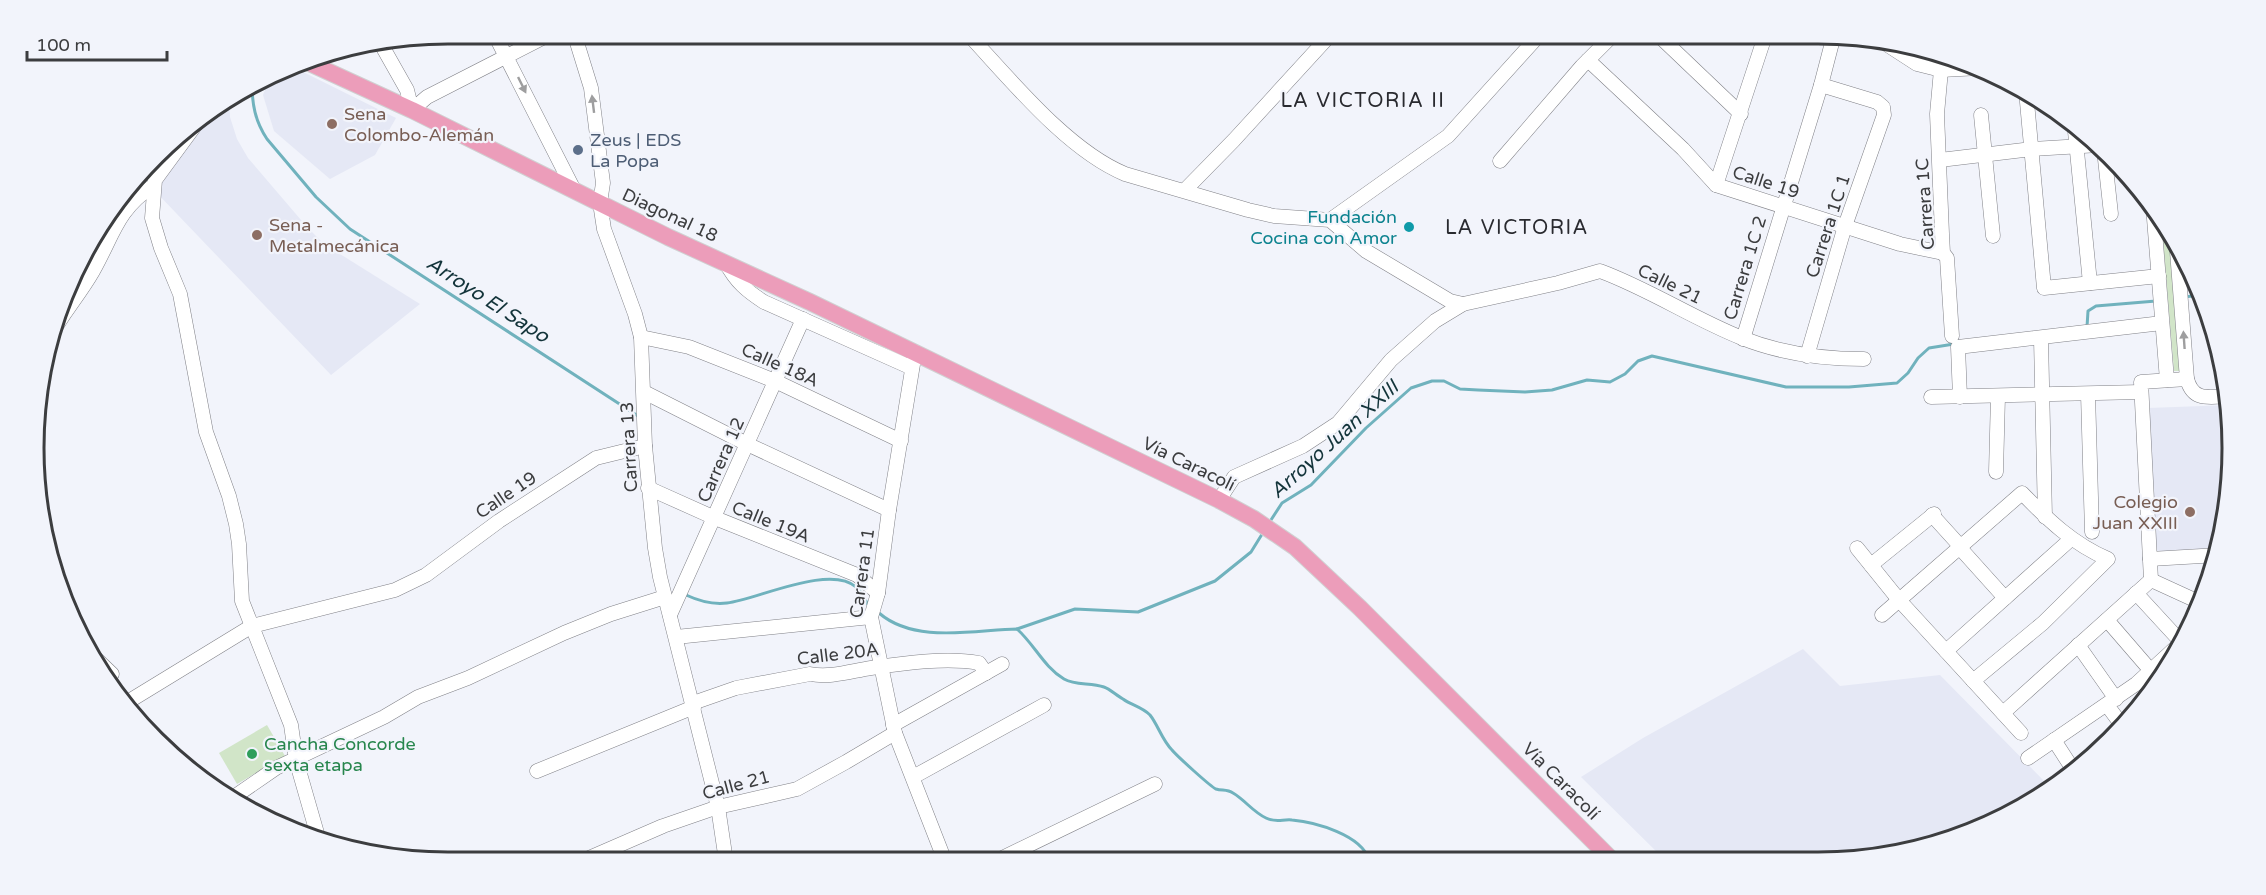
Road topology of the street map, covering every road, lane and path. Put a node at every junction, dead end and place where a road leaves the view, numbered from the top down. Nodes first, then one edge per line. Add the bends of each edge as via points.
1 (500, 44) edge
2 (530, 44) edge
3 (577, 44) edge
4 (977, 44) edge
5 (1322, 44) edge
6 (1531, 44) edge
7 (1604, 44) edge
8 (1668, 44) edge
9 (1760, 44) edge
10 (1832, 44) edge
11 (384, 49) edge
12 (1897, 51) edge
13 (507, 55) junction
14 (1588, 60) junction
15 (316, 66) edge
16 (1959, 69) edge
17 (1941, 70) junction
18 (1821, 85) junction
19 (2027, 102) edge
20 (412, 110) junction
21 (1741, 114) junction
22 (1981, 115) dead end
23 (2075, 136) edge
24 (181, 144) edge
25 (2087, 146) edge
26 (2075, 147) junction
27 (2032, 149) junction
28 (1986, 155) junction
29 (1940, 160) junction
30 (1500, 161) dead end
31 (2105, 164) edge
32 (1716, 185) junction
33 (153, 186) junction
34 (574, 190) junction
35 (1185, 190) junction
36 (600, 203) junction
37 (1782, 206) junction
38 (2111, 214) dead end
39 (1330, 220) junction
40 (2154, 223) edge
41 (1845, 226) junction
42 (1994, 236) dead end
43 (1942, 253) junction
44 (726, 263) junction
45 (2178, 263) edge
46 (2159, 276) junction
47 (2090, 283) junction
48 (1463, 304) junction
49 (68, 310) edge
50 (803, 319) junction
51 (2162, 323) junction
52 (641, 337) junction
53 (1743, 339) junction
54 (2041, 339) junction
55 (1955, 341) junction
56 (1807, 356) junction
57 (1864, 359) dead end
58 (914, 360) junction
59 (2187, 379) junction
60 (2167, 380) junction
61 (775, 381) junction
62 (2141, 387) junction
63 (644, 392) junction
64 (2088, 393) junction
65 (2042, 395) junction
66 (1998, 396) junction
67 (2219, 396) edge
68 (1960, 397) junction
69 (1930, 398) dead end
70 (900, 441) junction
71 (747, 444) junction
72 (645, 446) junction
73 (1996, 472) dead end
74 (648, 488) junction
75 (1219, 500) junction
76 (889, 510) junction
77 (2045, 517) junction
78 (715, 518) junction
79 (2092, 532) dead end
80 (2071, 539) junction
81 (1960, 547) junction
82 (1857, 548) dead end
83 (2208, 556) edge
84 (2150, 559) junction
85 (1871, 565) junction
86 (2151, 580) junction
87 (878, 592) junction
88 (2136, 594) junction
89 (665, 597) junction
90 (2005, 598) junction
91 (2193, 599) edge
92 (1899, 600) junction
93 (872, 614) junction
94 (670, 615) junction
95 (1882, 615) dead end
96 (2107, 620) junction
97 (252, 626) junction
98 (2176, 636) edge
99 (676, 637) junction
100 (2078, 645) junction
101 (1946, 651) junction
102 (1002, 664) dead end
103 (880, 666) junction
104 (986, 673) junction
105 (2153, 673) edge
106 (2149, 679) edge
107 (1973, 681) junction
108 (132, 699) edge
109 (2112, 702) junction
110 (693, 705) junction
111 (1044, 705) dead end
112 (2003, 713) junction
113 (2118, 718) edge
114 (894, 729) junction
115 (2021, 733) dead end
116 (2054, 740) junction
117 (2028, 758) dead end
118 (296, 760) junction
119 (2069, 764) edge
120 (537, 771) dead end
121 (913, 777) junction
122 (1155, 784) dead end
123 (239, 793) edge
124 (718, 807) junction
125 (316, 829) edge
126 (617, 846) junction
127 (603, 852) edge
128 (618, 852) edge
129 (725, 852) edge
130 (942, 852) edge
131 (1015, 852) edge
132 (1604, 852) edge

1 - 13 street
2 - 13 street
36 -> 3 street, Carrera 13 via 603,183 591,88
4 - 35 street via 1030,102 1106,166
5 - 35 street
6 - 39 street via 1448,136
7 - 14 street
8 - 21 street
9 - 21 street
10 - 18 street, Carrera 1C 2
11 - 20 street via 407,90
12 - 17 street via 1917,64
13 - 20 street via 427,97
13 -> 34 street
14 - 30 street
14 - 32 street, Calle 19
15 - 20 main road, Diagonal 18
16 - 17 street
17 - 29 street, Carrera 1C via 1937,114
18 - 37 street, Carrera 1C 2
18 - 41 street, Carrera 1C 1 via 1883,107 1884,115
19 - 27 street
20 - 34 main road, Diagonal 18
21 - 32 street
22 - 28 street
23 - 26 street
24 - 33 street
25 - 26 street
26 - 27 street
26 - 47 street
27 - 28 street
27 - 47 street via 2044,288
28 - 29 street
28 - 42 street
29 - 43 street, Carrera 1C
31 - 38 street
32 - 37 street, Calle 19
33 - 49 street via 137,196 120,216 93,272
33 - 97 street via 152,218 180,294 206,432 236,524 242,601
34 - 36 main road, Diagonal 18
35 - 39 street via 1274,216
36 - 44 main road, Diagonal 18
36 - 52 street, Carrera 13 via 604,229
37 - 41 street, Calle 19
37 - 53 street, Carrera 1C 2
39 - 48 street via 1366,251 1450,301
40 - 46 street
41 - 43 street, Calle 19
41 - 56 street, Carrera 1C 1
43 - 55 street, Carrera 1C via 1947,258
44 - 50 street, Diagonal 18 via 746,291
44 - 58 main road, Vía Caracolí
59 -> 45 street
46 - 47 street
46 - 51 street
48 - 53 street, Calle 21 via 1600,272
48 - 75 street via 1436,321 1391,360 1338,423 1303,446 1234,477
50 - 58 street, Diagonal 18
50 - 61 street, Carrera 12
51 - 54 street
51 - 60 street
52 - 61 street, Calle 18A via 689,346
52 - 63 street, Carrera 13
53 - 56 street, Calle 21
54 - 55 street
54 - 65 street
55 - 68 street, Carrera 1C
56 - 57 street, Calle 21
58 - 70 street, Carrera 11
58 - 75 main road, Vía Caracolí
59 - 60 street
59 - 67 street via 2189,389 2198,396
60 - 62 street
61 - 70 street, Calle 18A
61 - 71 street, Carrera 12
62 - 64 street
62 - 84 street
63 - 71 street
63 - 72 street, Carrera 13
64 - 65 street
64 - 79 street
65 - 66 street
65 - 77 street
66 - 68 street
66 - 73 street
68 - 69 street
70 - 76 street, Carrera 11
71 - 76 street
71 - 78 street, Carrera 12
72 - 74 street, Carrera 13
72 - 97 street, Calle 19 via 596,458 499,521 426,575 395,590
74 - 78 street, Calle 19A
74 - 89 street, Carrera 13
75 - 132 main road, Vía Caracolí via 1295,547
76 - 87 street, Carrera 11
77 - 80 street
77 - 81 street via 2022,493
78 - 87 street, Calle 19A via 857,575
78 - 94 street, Carrera 12
80 - 90 street
80 - 107 street via 2108,559 2043,623
81 - 85 street via 1933,514
81 - 90 street
81 - 92 street
82 - 85 street
83 - 84 street
84 - 86 street
85 - 92 street
86 - 88 street
86 - 91 street
87 - 93 street, Carrera 11
88 - 96 street
88 - 98 street
89 - 94 street, Carrera 13
89 - 118 street via 564,633 418,697
90 - 101 street
92 - 95 street
92 - 101 street
93 - 99 street
93 - 103 street, Carrera 11
94 - 99 street, Carrera 13
96 - 100 street
96 - 105 street
97 - 108 street
97 - 118 street via 291,725
99 - 110 street, Carrera 13
100 - 109 street
100 - 112 street
101 - 107 street
102 - 104 street, Calle 21
103 - 104 street, Calle 20A via 962,660 979,663
103 - 110 street, Calle 20A via 736,688
103 - 114 street, Carrera 11
104 - 114 street, Calle 21
106 - 109 street
107 - 112 street
109 - 113 street
109 - 116 street
110 - 120 street, Calle 20A
110 - 124 street, Carrera 13
111 - 121 street
112 - 115 street
114 - 121 street, Carrera 11
114 - 124 street, Calle 21 via 797,789
116 - 117 street
116 - 119 street
118 - 123 street
118 - 125 street
121 - 130 street, Carrera 11
122 - 131 street
124 - 126 street, Calle 21
124 - 129 street, Carrera 13
126 - 127 street, Calle 21
126 - 128 street

